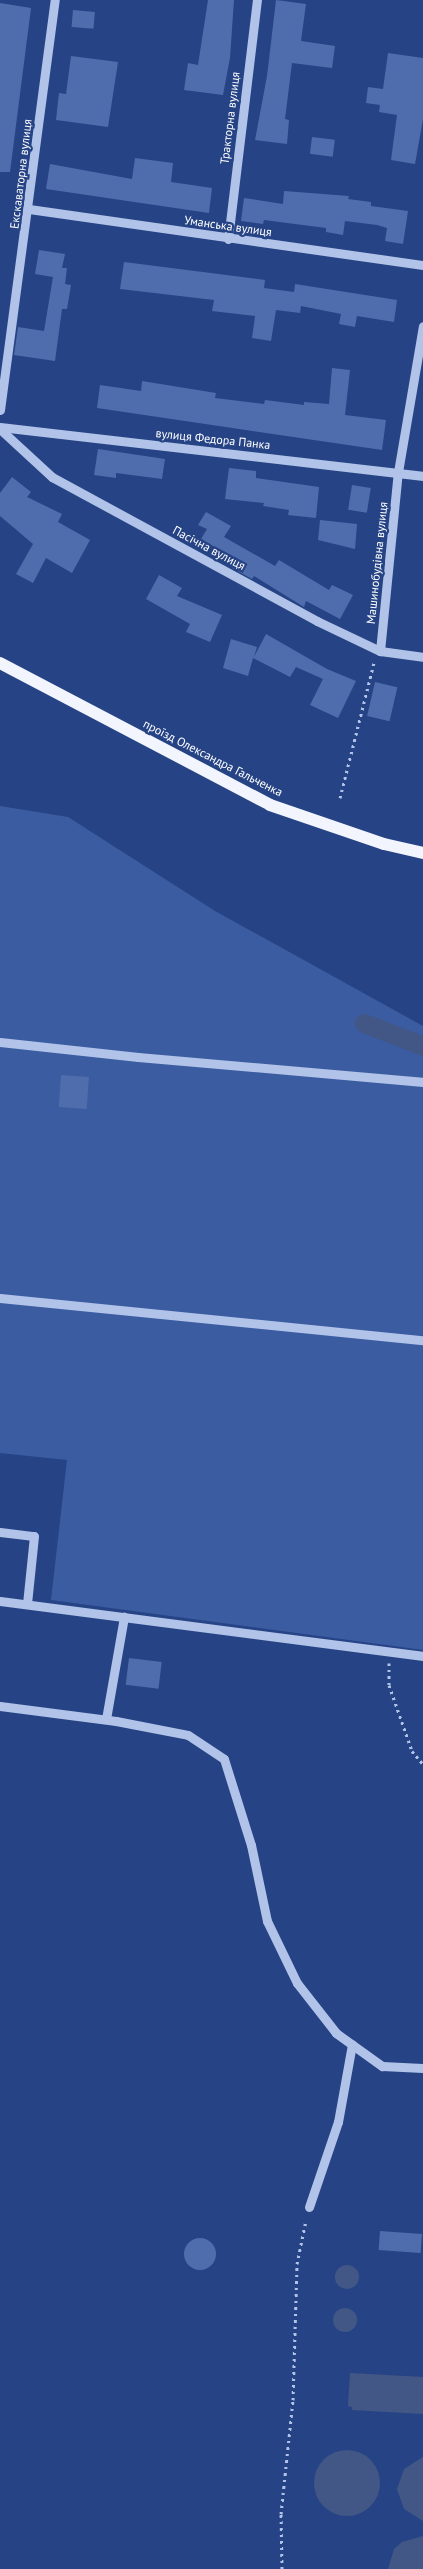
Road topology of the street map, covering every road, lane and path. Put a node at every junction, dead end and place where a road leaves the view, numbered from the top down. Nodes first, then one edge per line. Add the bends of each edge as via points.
1 (55, 0) edge
2 (257, 0) edge
3 (29, 209) junction
4 (228, 239) junction
5 (423, 265) edge
6 (423, 326) edge
7 (0, 410) edge
8 (0, 428) edge
9 (398, 472) junction
10 (423, 476) edge
11 (380, 651) junction
12 (423, 657) edge
13 (0, 663) edge
14 (340, 798) dead end
15 (423, 853) edge
16 (0, 1042) edge
17 (423, 1082) edge
18 (0, 1298) edge
19 (423, 1340) edge
20 (0, 1532) edge
21 (0, 1601) edge
22 (27, 1604) junction
23 (124, 1617) junction
24 (389, 1652) junction
25 (423, 1656) edge
26 (0, 1706) edge
27 (106, 1720) junction
28 (423, 1764) edge
29 (352, 2044) junction
30 (423, 2068) edge
31 (309, 2207) joint
32 (282, 2569) edge

1 - 3 street, Екскаваторна вулиця
2 - 4 street, Тракторна вулиця
3 - 4 street, Уманська вулиця
3 - 7 street, Екскаваторна вулиця
4 - 5 street, Уманська вулиця
6 - 9 street, Машинобудівна вулиця
8 - 9 street, вулиця Федора Панка
8 - 11 street, Пасічна вулиця via 52,477
9 - 10 street, вулиця Федора Панка
9 - 11 street, Машинобудівна вулиця
11 - 12 street, Пасічна вулиця
11 - 14 path via 371,667
13 - 15 main road, проїзд Олександра Гальченка via 270,805 384,844
16 - 17 street via 138,1058
18 - 19 street
20 - 22 street via 34,1536
21 - 22 street
22 - 23 street
23 - 24 street
23 - 27 street
24 - 25 street
24 - 28 path via 388,1684 412,1751
26 - 27 street
27 - 29 street via 188,1735 224,1759 251,1846 267,1921 297,1983 336,2032
29 - 30 street via 382,2066
29 - 31 street via 338,2122
31 - 32 path via 296,2264 292,2400 281,2514

